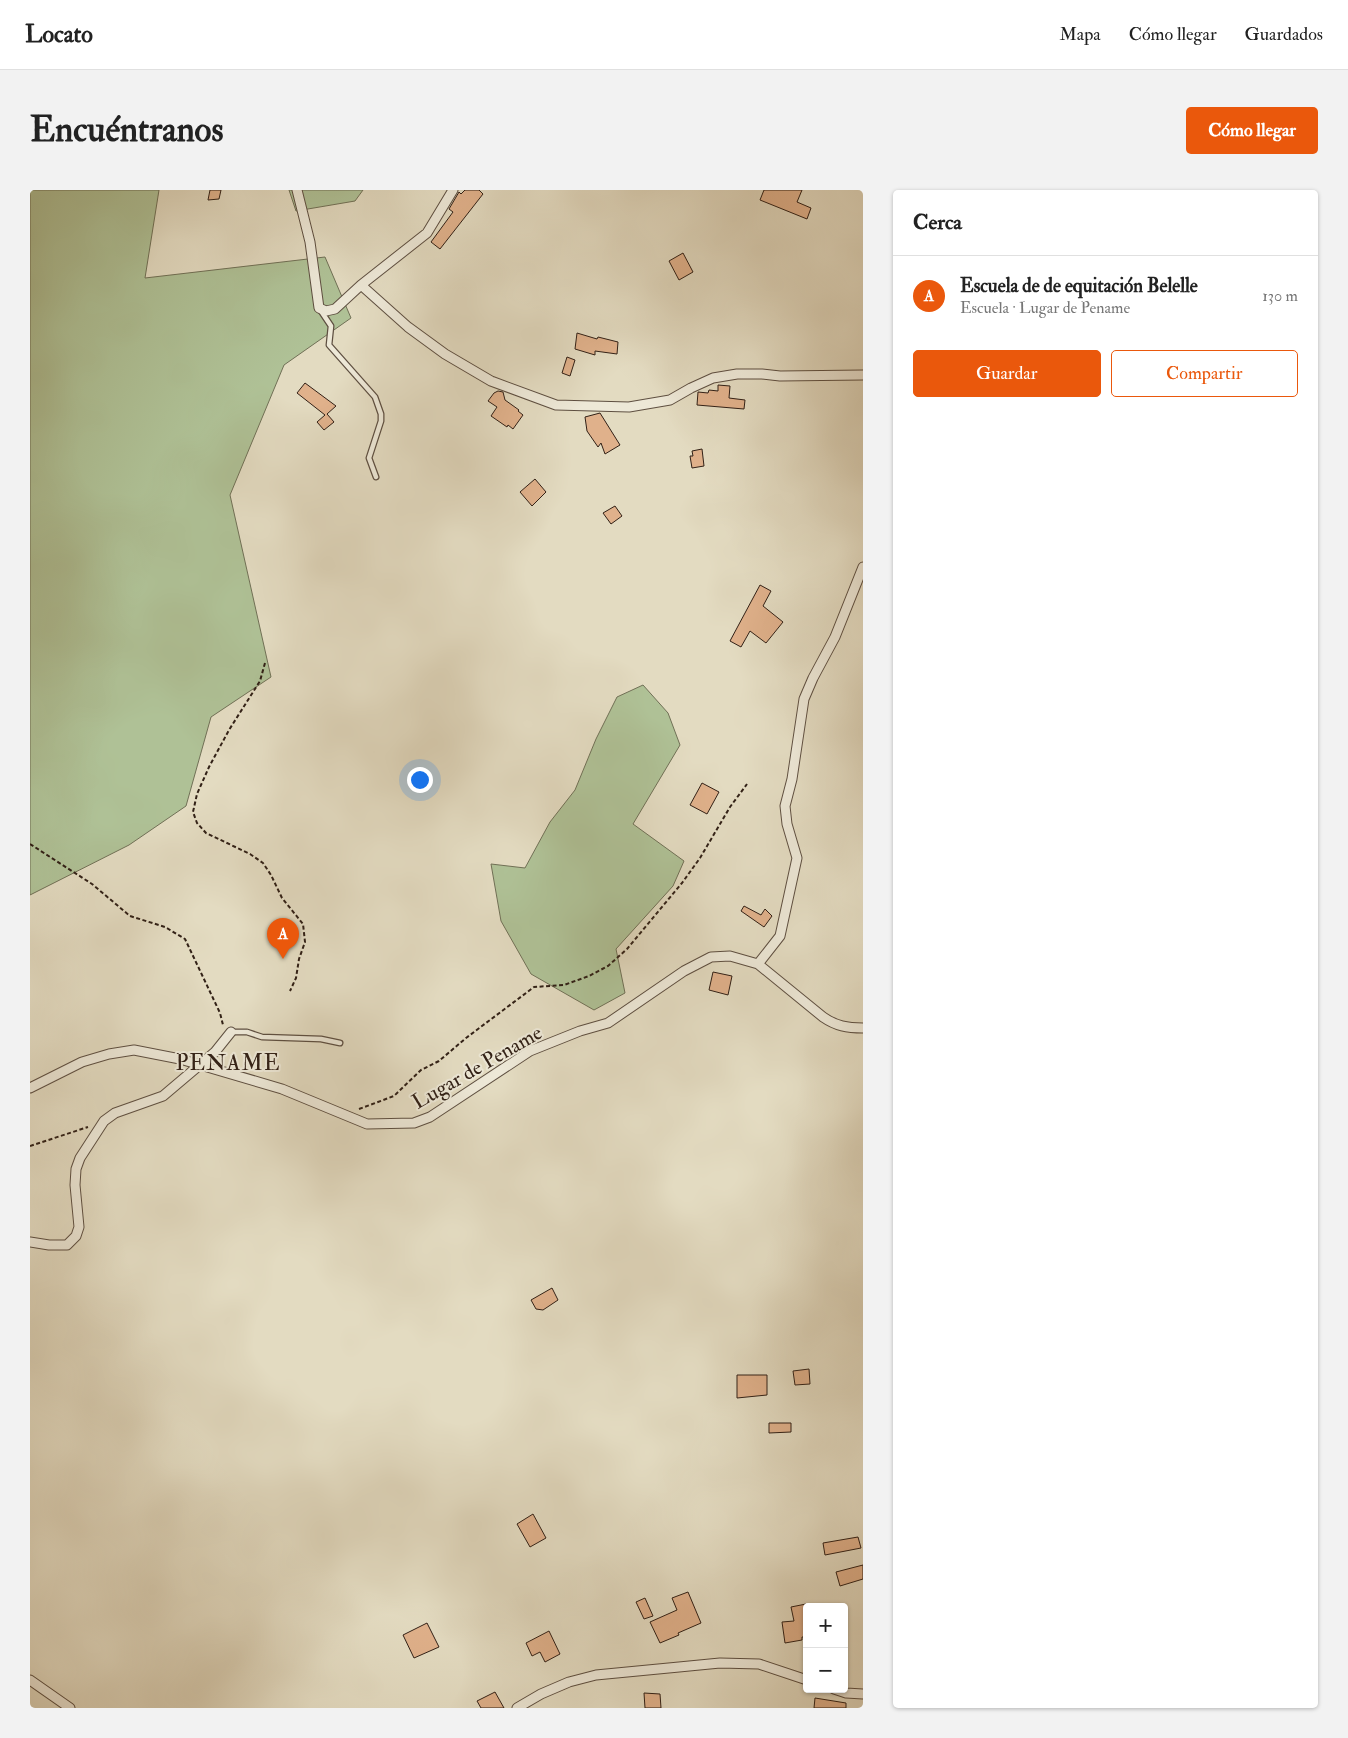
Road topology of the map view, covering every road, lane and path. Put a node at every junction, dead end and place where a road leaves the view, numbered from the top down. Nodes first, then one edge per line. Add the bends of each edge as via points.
1 (297, 190) edge
2 (453, 190) edge
3 (361, 285) junction
4 (319, 308) junction
5 (863, 375) edge
6 (376, 477) dead end
7 (863, 567) edge
8 (265, 663) dead end
9 (747, 784) dead end
10 (30, 844) edge
11 (758, 964) junction
12 (290, 992) dead end
13 (863, 1028) edge
14 (228, 1035) junction
15 (340, 1043) dead end
16 (200, 1064) junction
17 (30, 1088) edge
18 (359, 1109) dead end
19 (104, 1121) junction
20 (30, 1146) edge
21 (30, 1242) edge
22 (803, 1679) edge
23 (30, 1680) edge
24 (846, 1693) edge
25 (863, 1694) edge
26 (70, 1708) edge
27 (517, 1708) edge

1 - 4 street via 310,242
2 - 3 street via 427,233
3 - 4 street via 335,309 326,311
3 - 5 street via 408,327 445,354 491,381 556,406 629,407 662,402 713,378 738,374
4 - 6 lane via 331,326 329,345 375,397 381,414 369,458
7 - 11 street via 835,637 804,699 785,806 797,858 780,936
8 - 12 path via 260,681 209,767 193,812 206,833 263,863 282,898 303,924 305,942
9 - 18 path via 682,883 608,966 564,985 534,987 439,1061 420,1070 394,1096
10 - 14 path via 92,884 130,916 185,939
11 - 13 street via 833,1024
11 - 16 street, Lugar de Pename via 730,956 710,957 608,1023 530,1052 430,1117 414,1123 368,1124 282,1090
14 - 15 lane via 247,1032 262,1037 312,1038
14 - 16 street
16 - 17 street, Lugar de Pename via 134,1050 82,1062
16 - 19 street via 163,1096 116,1113
19 - 20 path
19 - 21 street via 76,1169 79,1227 76,1236 67,1245
22 - 27 street via 759,1664 720,1663 596,1675 569,1682
23 - 26 street
24 - 25 street

